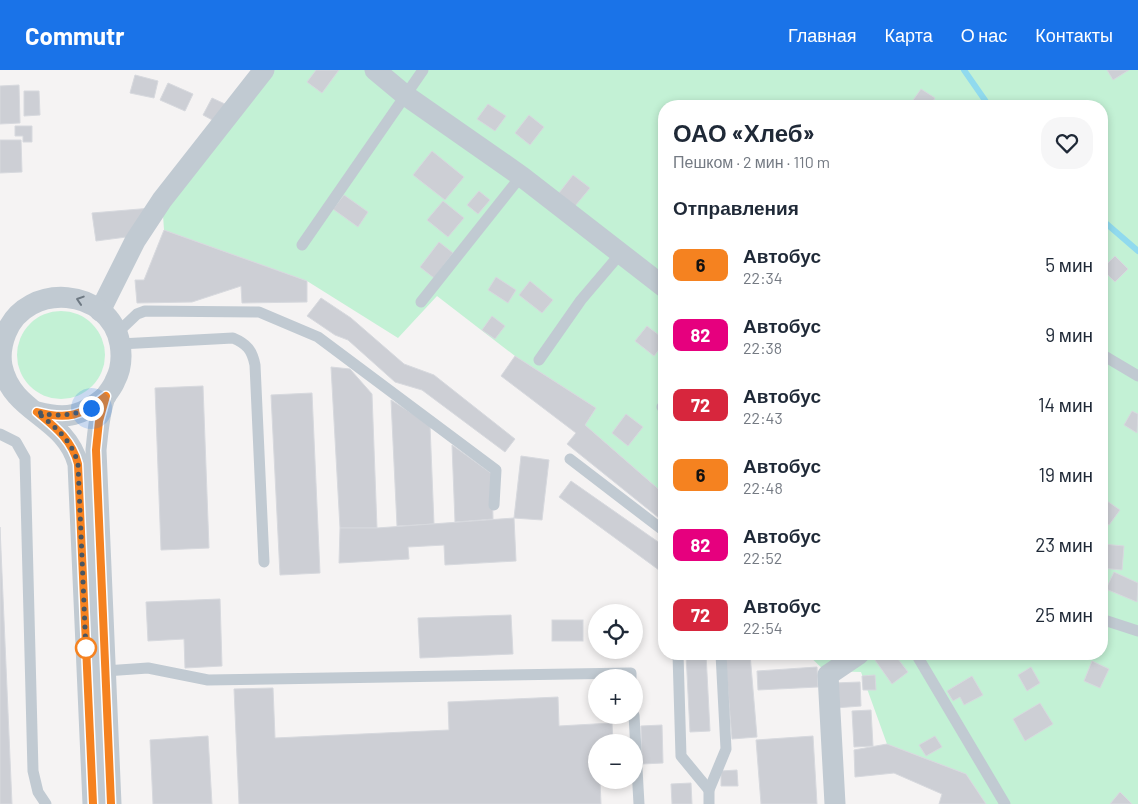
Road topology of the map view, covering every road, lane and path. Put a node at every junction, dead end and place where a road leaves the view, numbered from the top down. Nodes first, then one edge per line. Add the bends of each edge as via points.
1 (264, 70) edge
2 (375, 70) edge
3 (423, 70) edge
4 (405, 94) junction
5 (521, 176) junction
6 (302, 245) dead end
7 (621, 253) junction
8 (658, 282) edge
9 (421, 302) dead end
10 (100, 311) junction
11 (118, 339) junction
12 (1108, 358) edge
13 (539, 360) dead end
14 (1138, 376) edge
15 (106, 396) junction
16 (37, 412) junction
17 (0, 434) edge
18 (570, 459) dead end
19 (494, 504) dead end
20 (658, 526) edge
21 (264, 562) dead end
22 (1108, 621) edge
23 (1138, 631) edge
24 (678, 660) edge
25 (721, 660) edge
26 (851, 660) edge
27 (920, 660) edge
28 (96, 672) junction
29 (588, 674) edge
30 (635, 724) edge
31 (708, 790) junction
32 (46, 804) edge
33 (93, 804) edge
34 (111, 804) edge
35 (639, 804) edge
36 (709, 804) edge
37 (835, 804) edge
38 (1005, 804) edge

1 - 10 street via 162,200 135,241
2 - 4 street
3 - 4 lane
4 - 5 street
4 - 6 lane
5 - 7 street
5 - 9 lane
7 - 8 street
7 - 13 lane via 581,300
10 - 11 street
10 -> 16 street via 76,298 62,296 42,299 24,309 10,324 2,343 1,364 7,384 19,400
11 - 15 street via 121,363 116,381
11 - 19 lane via 137,314 145,311 258,312 318,337 496,470
11 - 21 lane via 233,338 252,352
12 - 14 lane
15 - 16 street via 91,408 74,415 55,416
15 - 28 street via 96,450
16 - 28 street via 74,449 78,464
17 - 32 lane via 16,442 25,458 33,771 38,792
18 - 20 lane
22 - 23 lane
24 - 31 lane via 681,756
25 - 31 lane via 726,749
26 - 37 street via 828,676
27 - 38 lane
28 - 29 lane via 148,668 208,680
28 - 33 street
28 - 34 street
30 - 35 lane
31 - 36 lane

